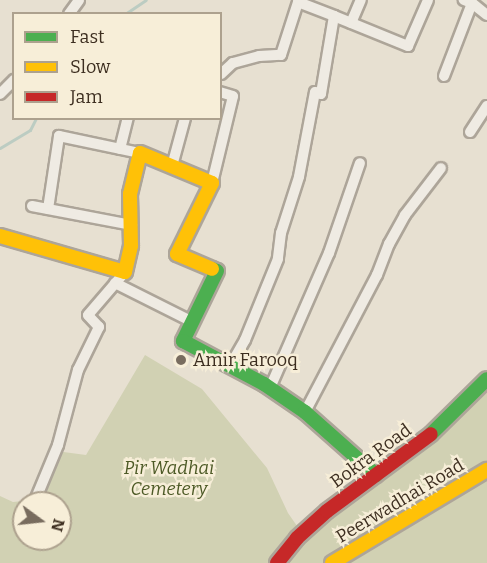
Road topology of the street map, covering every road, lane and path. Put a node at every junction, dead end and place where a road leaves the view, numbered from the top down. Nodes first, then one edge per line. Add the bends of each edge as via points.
1 (361, 0) edge
2 (428, 0) edge
3 (468, 2) edge
4 (487, 15) edge
5 (334, 16) junction
6 (351, 23) junction
7 (222, 73) edge
8 (444, 76) dead end
9 (12, 82) edge
10 (222, 93) edge
11 (0, 94) edge
12 (487, 106) edge
13 (127, 120) edge
14 (184, 120) edge
15 (222, 120) edge
16 (470, 132) dead end
17 (120, 149) junction
18 (140, 153) junction
19 (360, 163) dead end
20 (172, 166) junction
21 (441, 168) dead end
22 (212, 183) junction
23 (32, 206) dead end
24 (48, 209) junction
25 (132, 225) junction
26 (0, 236) edge
27 (125, 272) junction
28 (115, 283) junction
29 (193, 322) junction
30 (230, 366) junction
31 (487, 378) edge
32 (270, 388) junction
33 (305, 412) junction
34 (487, 470) edge
35 (376, 475) junction
36 (39, 491) edge
37 (277, 563) edge
38 (332, 563) edge

1 - 6 street
2 - 6 street via 408,46
3 - 4 street
3 - 8 street
5 - 6 street
5 - 7 street via 298,2 281,55 233,63
5 - 30 street via 321,94 315,92 278,259 245,340
9 - 11 street
10 - 15 street via 233,96
12 - 16 street
13 - 17 street
14 - 20 street
15 - 22 street
17 - 18 street
17 - 24 street via 59,136
18 - 20 street
18 - 25 street via 130,194
19 - 32 street via 329,253
20 - 22 street
21 - 33 street via 405,215
22 - 29 street via 177,254 217,271
23 - 24 street
24 - 25 street
25 - 27 street
26 - 27 street
27 - 28 street
28 - 29 street
28 - 36 street via 88,315 99,327 78,370 58,445
29 - 30 street via 183,341
30 - 32 street
31 - 35 street, Bokra Road via 425,440
32 - 33 street
33 - 35 street
34 - 38 street, Peerwadhai Road
35 - 37 street, Bokra Road via 327,511

